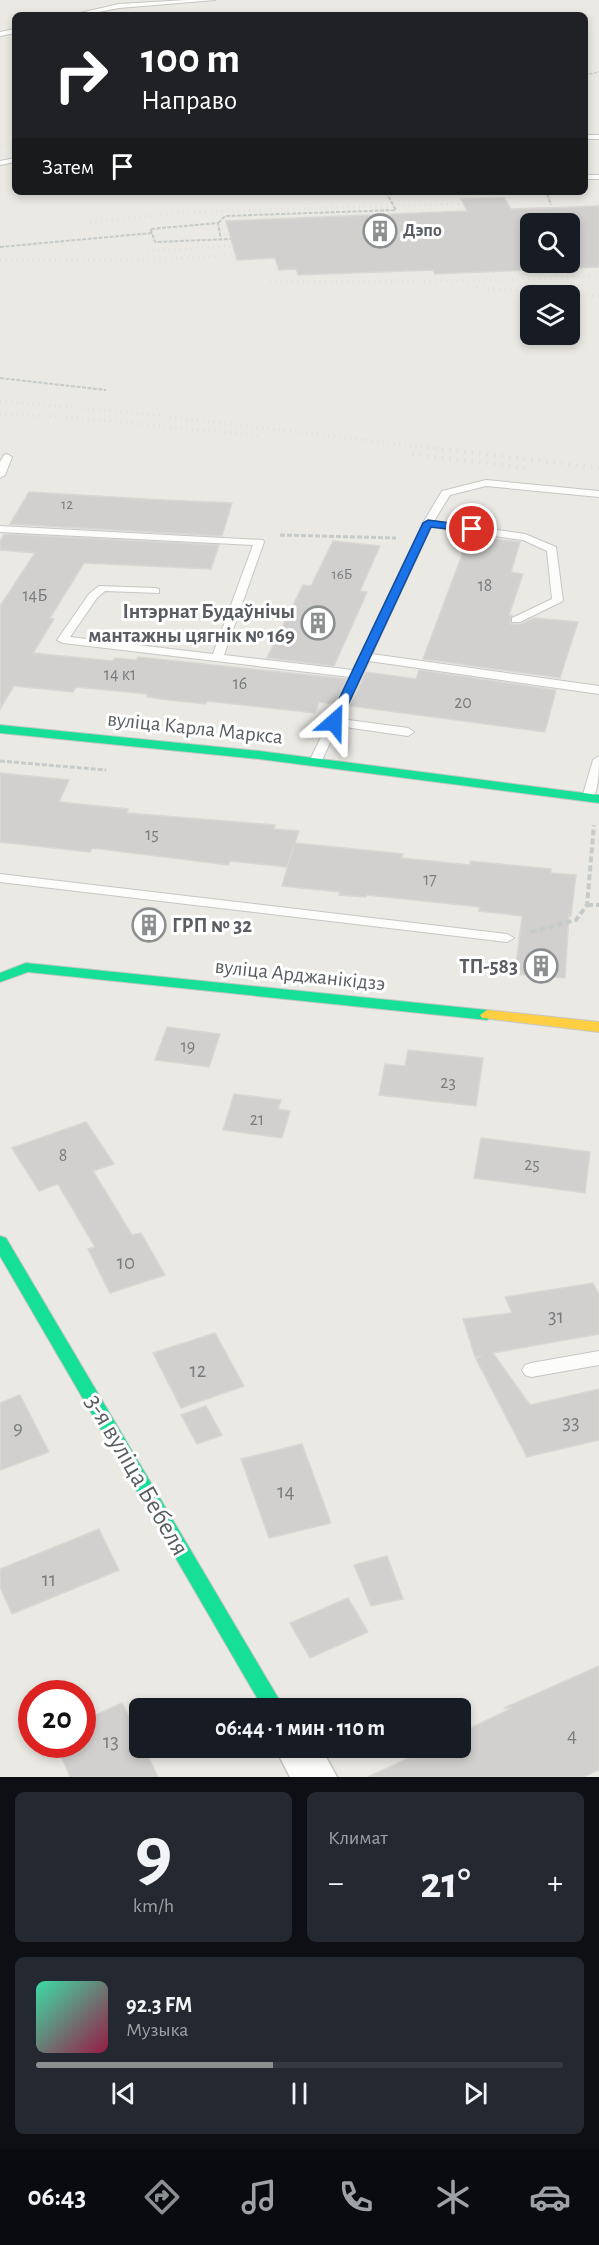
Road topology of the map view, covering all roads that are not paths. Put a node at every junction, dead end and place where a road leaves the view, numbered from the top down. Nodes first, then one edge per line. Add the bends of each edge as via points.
1 (212, 0) edge
2 (89, 12) edge
3 (7, 457) dead end
4 (0, 475) edge
5 (599, 494) edge
6 (428, 523) junction
7 (0, 529) edge
8 (155, 591) dead end
9 (516, 620) dead end
10 (365, 657) junction
11 (217, 658) junction
12 (357, 674) junction
13 (599, 690) edge
14 (334, 722) junction
15 (0, 729) edge
16 (408, 732) dead end
17 (599, 760) edge
18 (315, 762) junction
19 (593, 799) edge
20 (0, 878) edge
21 (507, 938) road end
22 (9, 970) edge
23 (599, 1027) edge
24 (0, 1242) edge
25 (599, 1358) edge
26 (531, 1370) dead end
27 (268, 1698) edge
28 (303, 1758) edge
29 (314, 1777) edge

1 - 2 lane via 119,6
3 - 4 lane
5 - 6 lane via 486,483 446,493
6 - 9 lane via 525,537 552,549 558,601
6 - 10 lane
7 - 11 lane via 259,542
8 - 11 lane via 103,588 93,596 63,640
10 - 12 lane
10 - 13 lane
11 - 12 lane
12 - 14 lane
14 - 16 lane
14 - 18 lane
15 - 18 street, вуліца Карла Маркса
17 - 19 lane
18 - 19 street, вуліца Карла Маркса
20 - 21 lane
22 - 23 street, вуліца Арджанікідзэ
24 - 27 street, 3-я вуліца Бебеля
25 - 26 lane
28 - 29 street

